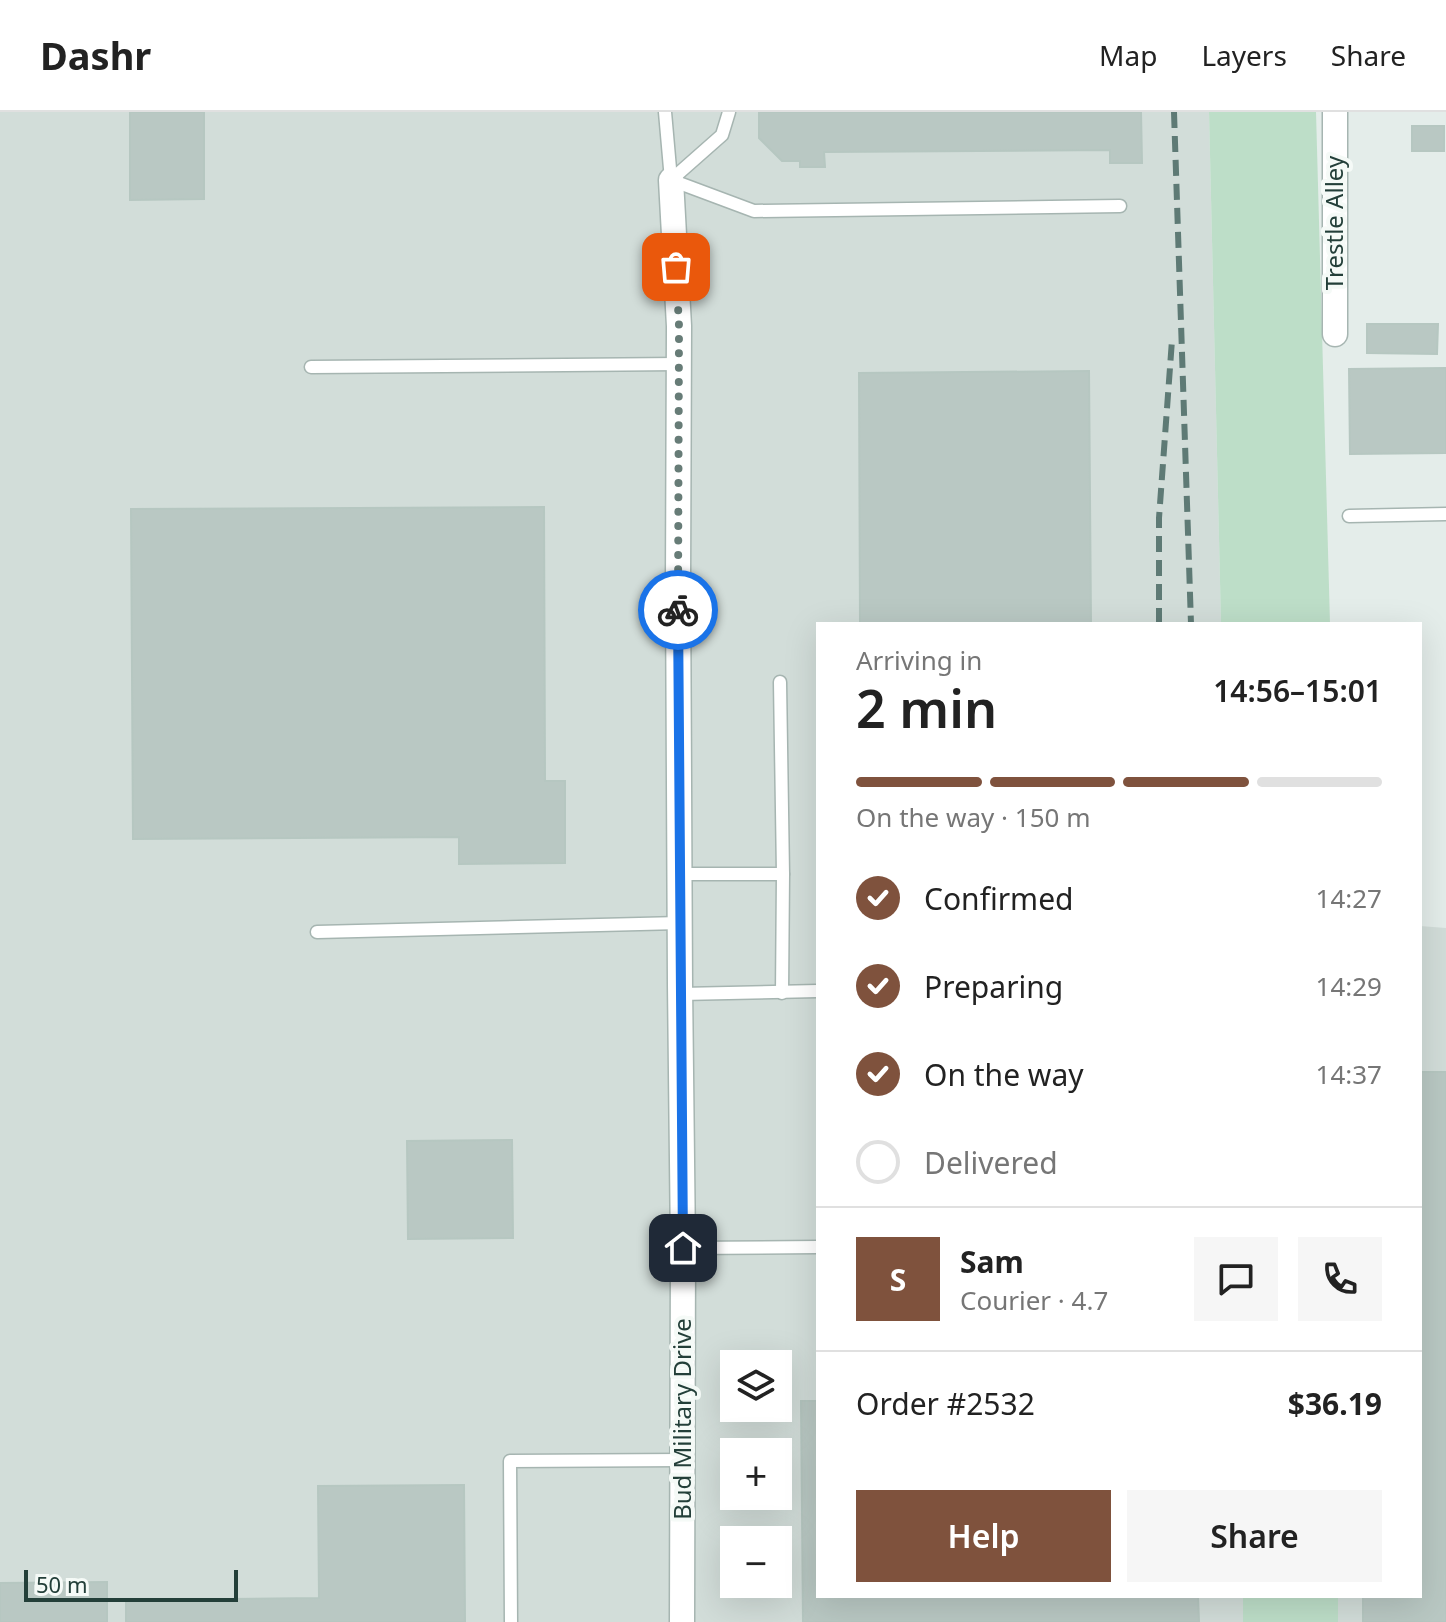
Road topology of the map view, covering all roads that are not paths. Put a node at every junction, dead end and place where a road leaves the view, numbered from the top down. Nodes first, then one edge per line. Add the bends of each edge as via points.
1 (665, 112) edge
2 (729, 112) edge
3 (1335, 112) edge
4 (671, 180) junction
5 (1120, 206) dead end
6 (1335, 334) dead end
7 (679, 364) junction
8 (311, 367) dead end
9 (1446, 514) edge
10 (1349, 516) dead end
11 (780, 682) dead end
12 (680, 874) junction
13 (783, 874) junction
14 (680, 923) junction
15 (317, 932) dead end
16 (816, 991) edge
17 (782, 993) junction
18 (681, 994) junction
19 (816, 1247) edge
20 (683, 1248) junction
21 (683, 1460) junction
22 (511, 1622) edge
23 (682, 1622) edge

1 - 4 lane, Bud Military Drive
2 - 4 lane via 722,135
3 - 6 street, Trestle Alley
4 - 5 lane via 754,211
4 - 7 street, Bud Military Drive
7 - 8 lane
7 - 12 street, Bud Military Drive
9 - 10 lane
11 - 13 lane
12 - 13 lane
12 - 14 street, Bud Military Drive
13 - 17 lane
14 - 15 lane
14 - 18 street, Bud Military Drive
16 - 17 lane
17 - 18 lane
18 - 20 street, Bud Military Drive
19 - 20 lane
20 - 21 street, Bud Military Drive
21 - 22 lane via 510,1461
21 - 23 street, Bud Military Drive

